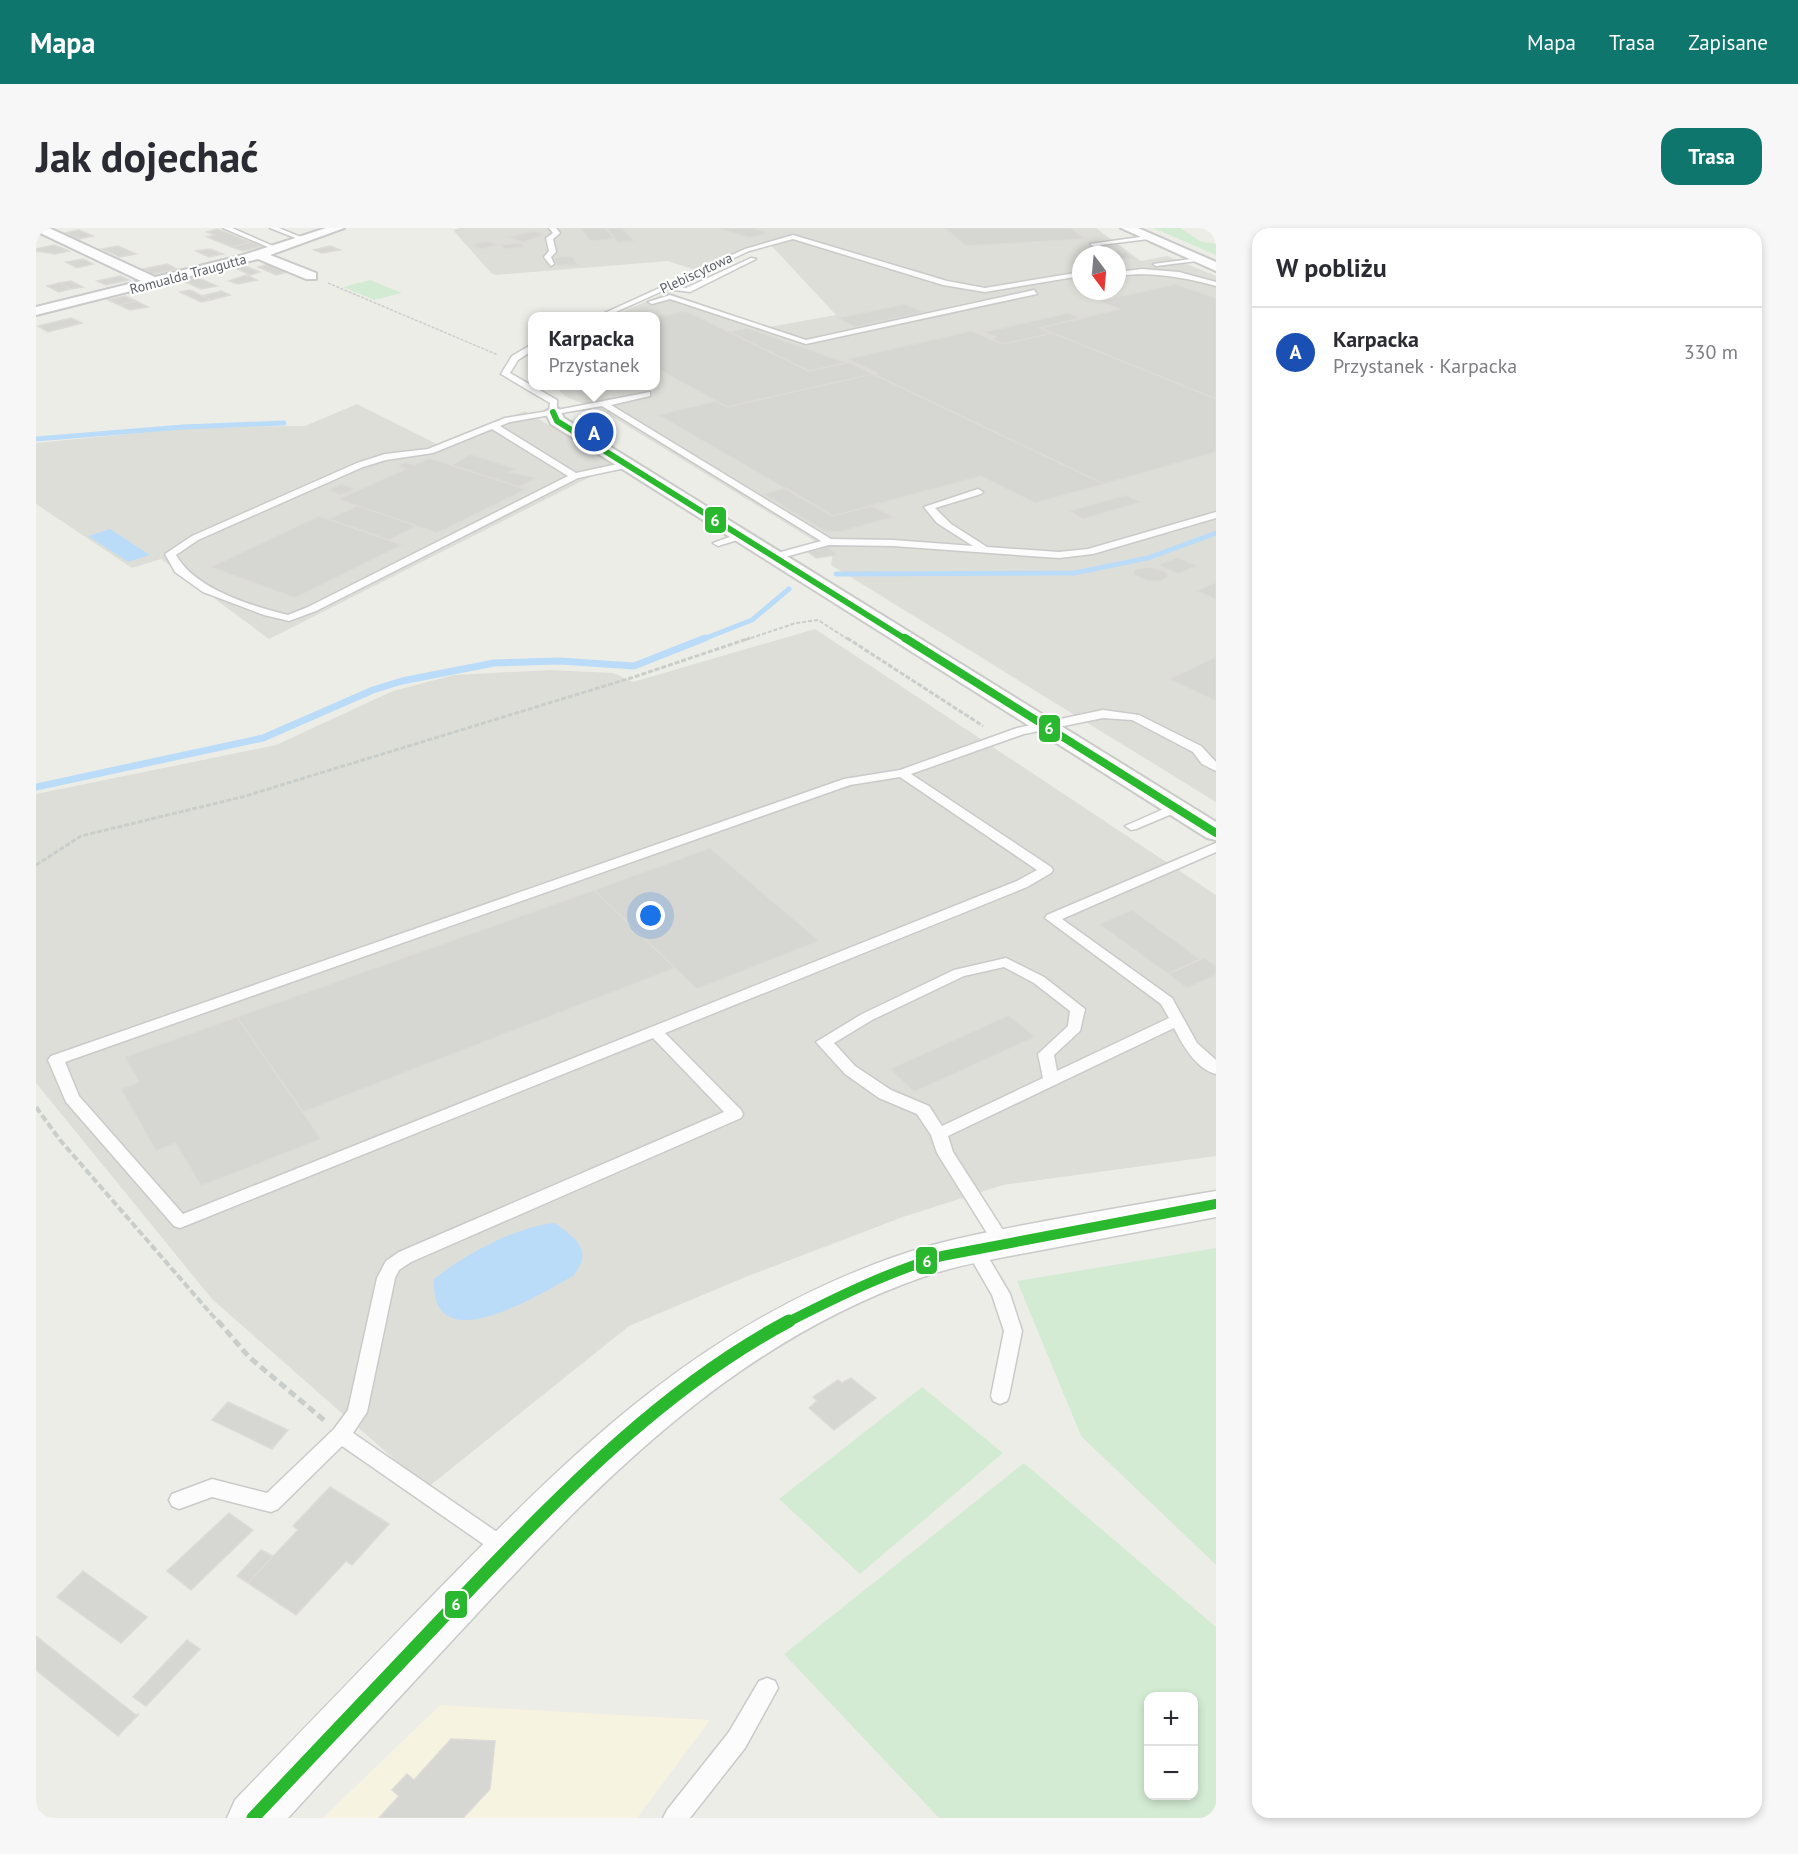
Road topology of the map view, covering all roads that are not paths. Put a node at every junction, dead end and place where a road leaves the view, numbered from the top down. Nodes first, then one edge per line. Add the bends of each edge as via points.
1 (39, 228) edge
2 (226, 228) edge
3 (273, 228) edge
4 (338, 228) edge
5 (552, 228) edge
6 (1127, 228) edge
7 (1147, 238) junction
8 (305, 240) junction
9 (1097, 246) edge
10 (277, 249) junction
11 (259, 255) junction
12 (753, 259) dead end
13 (1197, 259) junction
14 (551, 264) dead end
15 (1126, 267) edge
16 (1216, 267) edge
17 (1126, 272) edge
18 (311, 276) road end
19 (1072, 276) edge
20 (154, 282) junction
21 (1072, 284) edge
22 (1216, 284) edge
23 (667, 287) junction
24 (36, 310) edge
25 (611, 312) edge
26 (629, 312) edge
27 (528, 350) edge
28 (528, 387) edge
29 (533, 390) edge
30 (639, 390) edge
31 (604, 404) junction
32 (553, 412) junction
33 (493, 426) junction
34 (627, 465) junction
35 (575, 476) junction
36 (978, 492) dead end
37 (1216, 515) edge
38 (741, 536) junction
39 (829, 542) junction
40 (718, 543) dead end
41 (986, 551) junction
42 (774, 557) junction
43 (1044, 726) junction
44 (1216, 767) edge
45 (902, 773) junction
46 (1175, 808) junction
47 (1131, 826) dead end
48 (1216, 833) edge
49 (1216, 847) edge
50 (1177, 1020) junction
51 (655, 1031) junction
52 (1216, 1070) edge
53 (1051, 1080) junction
54 (939, 1134) junction
55 (1216, 1204) edge
56 (989, 1247) junction
57 (1000, 1396) dead end
58 (341, 1435) junction
59 (179, 1500) dead end
60 (507, 1550) junction
61 (767, 1688) dead end
62 (253, 1818) edge
63 (675, 1818) edge

1 - 20 street
2 - 10 lane
3 - 8 lane
4 - 8 street, Romualda Traugutta
5 - 14 lane via 557,233 549,238 554,252 548,258
6 - 7 street
7 - 9 lane via 1094,244
7 - 13 street
8 - 10 street, Romualda Traugutta
10 - 11 street, Romualda Traugutta
11 - 18 street
11 - 20 street, Romualda Traugutta
12 - 23 lane via 687,290
13 - 15 lane
13 - 16 street
17 - 22 lane via 1145,269 1186,274
19 - 23 lane, Plebiscytowa via 985,290 946,283 793,237 747,250
20 - 24 street, Romualda Traugutta
21 - 26 lane via 806,342 670,297
23 - 25 lane, Plebiscytowa
27 - 28 lane via 515,358 505,374
29 - 32 lane via 554,402
30 - 31 lane via 647,394
31 - 32 lane
31 - 39 lane
32 - 33 lane
32 - 34 street via 557,421
33 - 35 lane
33 - 35 lane via 430,451 360,465 195,538 170,554 179,570 207,590 289,618
34 - 35 lane
34 - 38 street
36 - 41 lane via 929,507 938,521
37 - 41 lane via 1089,552 1039,556
38 - 40 lane
38 - 42 street
39 - 41 lane
39 - 42 lane
42 - 43 street
43 - 44 lane via 1103,714 1135,717 1197,749
43 - 45 lane via 1002,736
43 - 46 street
45 - 51 lane via 1046,870 1022,884
45 - 51 lane via 848,782 56,1060 72,1098 180,1222
46 - 47 lane
46 - 48 street
49 - 50 lane via 1052,918 1167,1001
50 - 52 lane via 1191,1046
50 - 53 lane
51 - 58 lane via 735,1114 392,1266 386,1278 357,1412
53 - 54 lane
53 - 54 lane via 1046,1054 1075,1028 1078,1009 1006,962 959,973 824,1042 850,1070 885,1094 923,1110
54 - 56 lane
55 - 56 street
56 - 57 lane via 1013,1330
56 - 60 street via 911,1266 873,1280 785,1322 712,1365 602,1454
58 - 59 lane via 271,1503 212,1488
58 - 60 lane
60 - 62 street
61 - 63 lane via 737,1740

